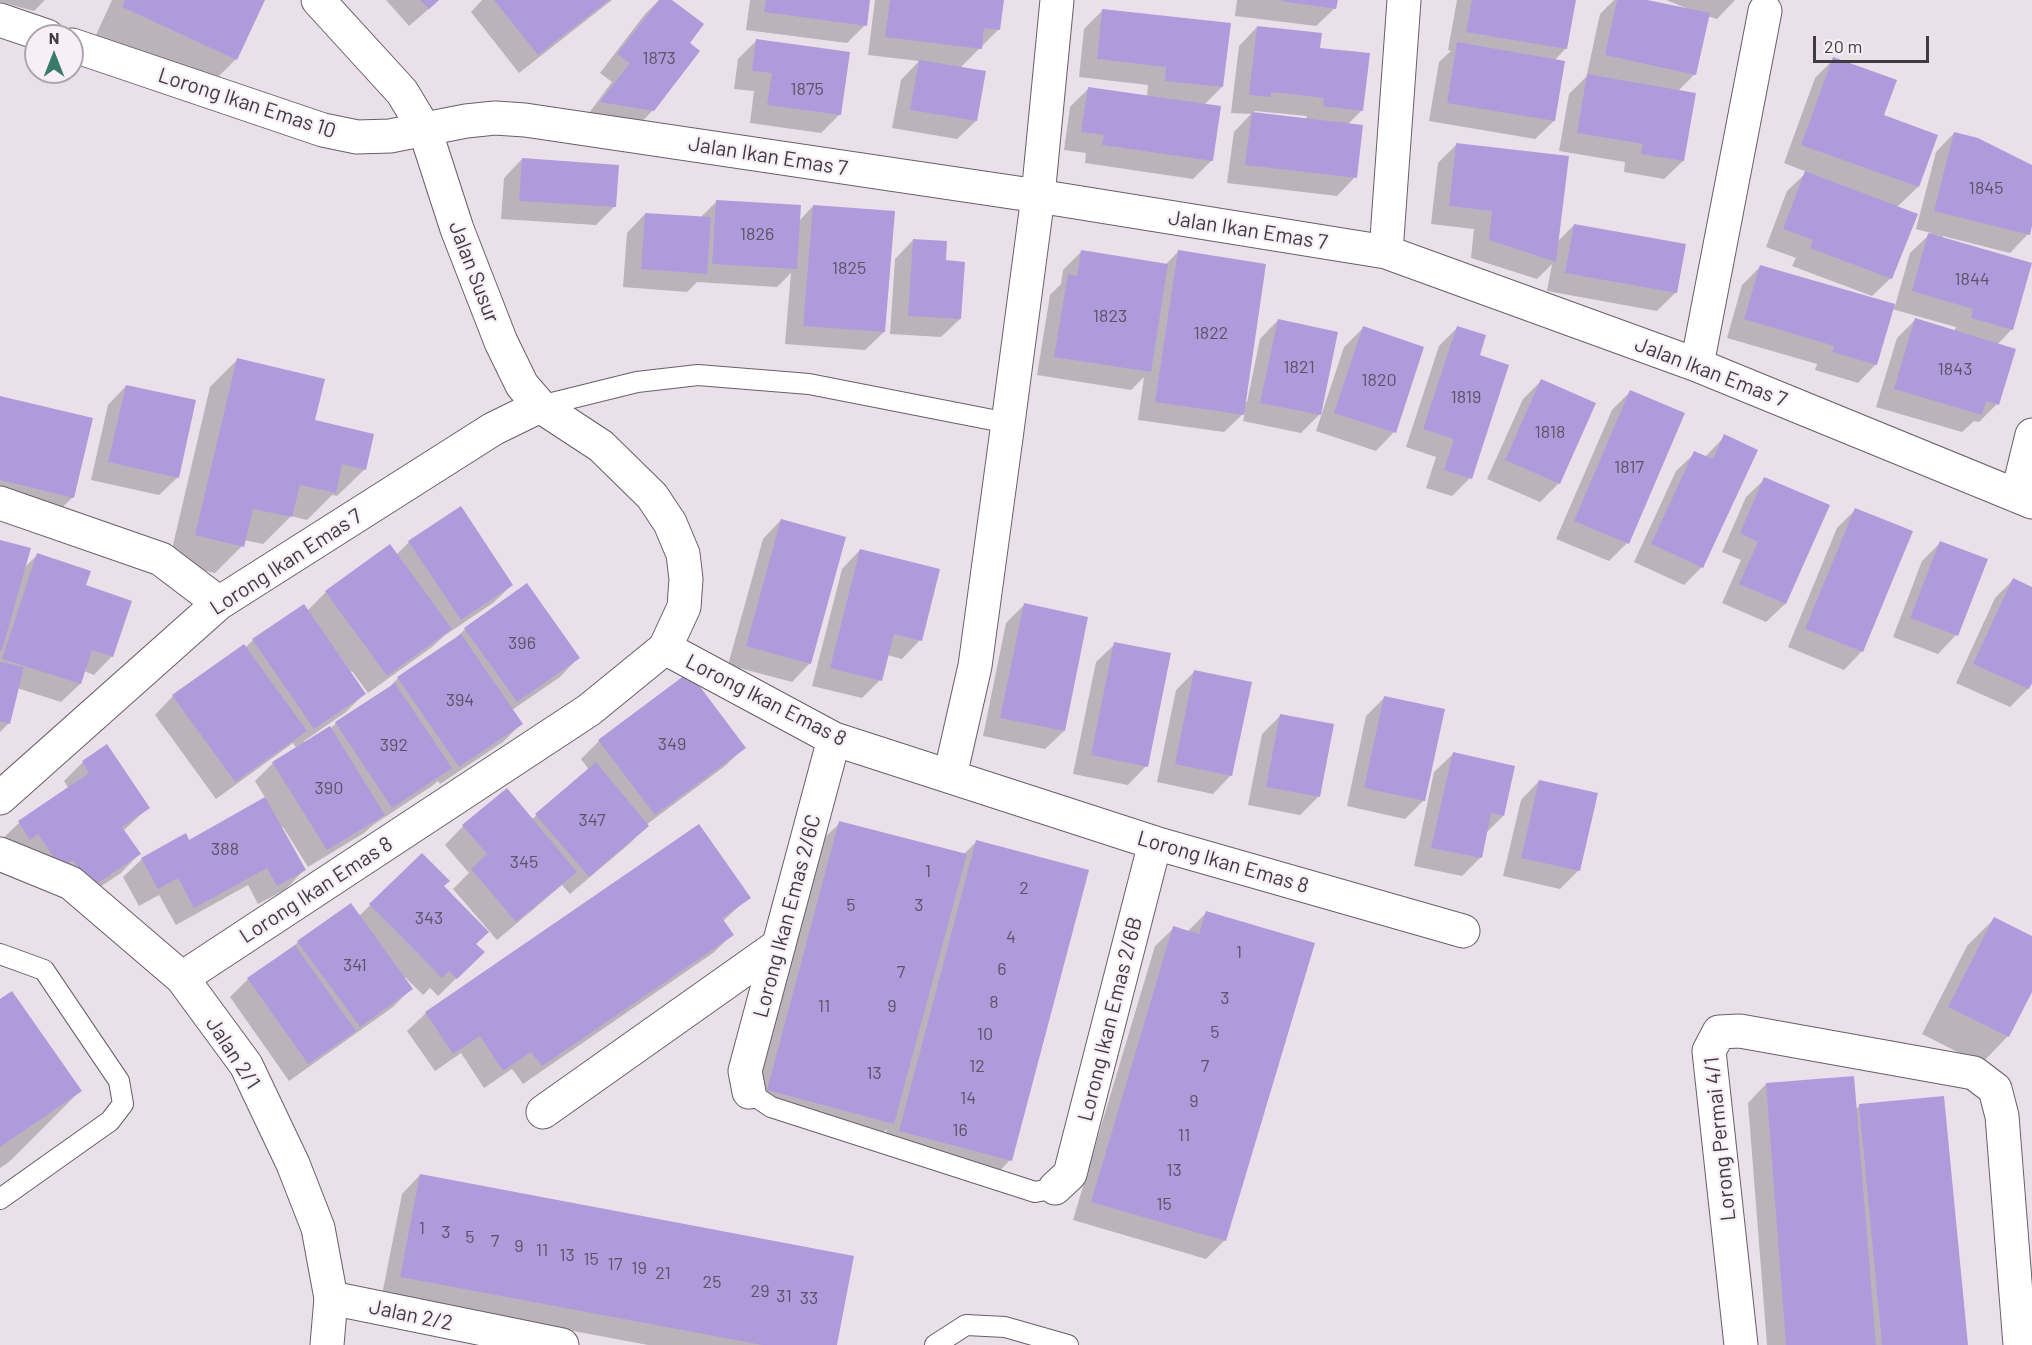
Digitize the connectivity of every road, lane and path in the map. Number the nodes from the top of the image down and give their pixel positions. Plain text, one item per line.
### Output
1 (318, 0) edge
2 (1057, 0) edge
3 (1404, 0) edge
4 (1765, 11) dead end
5 (0, 20) edge
6 (24, 28) edge
7 (84, 49) edge
8 (425, 130) junction
9 (1038, 196) junction
10 (1386, 252) junction
11 (1698, 364) junction
12 (540, 406) junction
13 (1008, 423) junction
14 (2032, 435) edge
15 (2025, 499) edge
16 (0, 503) edge
17 (219, 603) junction
18 (665, 648) junction
19 (834, 739) junction
20 (950, 776) junction
21 (0, 798) edge
22 (1155, 843) junction
23 (0, 854) edge
24 (1463, 931) dead end
25 (779, 945) junction
26 (0, 954) edge
27 (182, 978) junction
28 (749, 1092) joint
29 (543, 1112) dead end
30 (1055, 1188) joint
31 (0, 1199) edge
32 (331, 1298) junction
33 (327, 1345) edge
34 (562, 1345) edge
35 (935, 1345) edge
36 (1068, 1345) edge
37 (1741, 1345) edge
38 (2020, 1345) edge

1 - 8 street
2 - 9 street
3 - 10 street
4 - 11 street
5 - 6 street
7 - 8 street, Lorong Ikan Emas 10
8 - 9 street, Jalan Ikan Emas 7
8 - 12 street, Jalan Susur
9 - 10 street, Jalan Ikan Emas 7
9 - 13 street
10 - 11 street, Jalan Ikan Emas 7
11 - 15 street, Jalan Ikan Emas 7
12 - 13 lane
12 - 17 street, Lorong Ikan Emas 7
12 - 18 street, Jalan Susur
13 - 20 street
14 - 15 street
16 - 17 street
17 - 21 street, Lorong Ikan Emas 7
18 - 19 street, Lorong Ikan Emas 8
18 - 27 street, Lorong Ikan Emas 8
19 - 20 street, Lorong Ikan Emas 8
19 - 25 street, Lorong Ikan Emas 2/6C
20 - 22 street, Lorong Ikan Emas 8
22 - 24 street, Lorong Ikan Emas 8
22 - 30 street, Lorong Ikan Emas 2/6B
23 - 27 street, Jalan 2/1
25 - 28 street, Lorong Ikan Emas 2/6C
25 - 29 street
26 - 31 lane
27 - 32 street, Jalan 2/1
28 - 30 lane
32 - 33 street, Jalan 2/1
32 - 34 street, Jalan 2/2
35 - 36 lane
37 - 38 street, Lorong Permai 4/1

